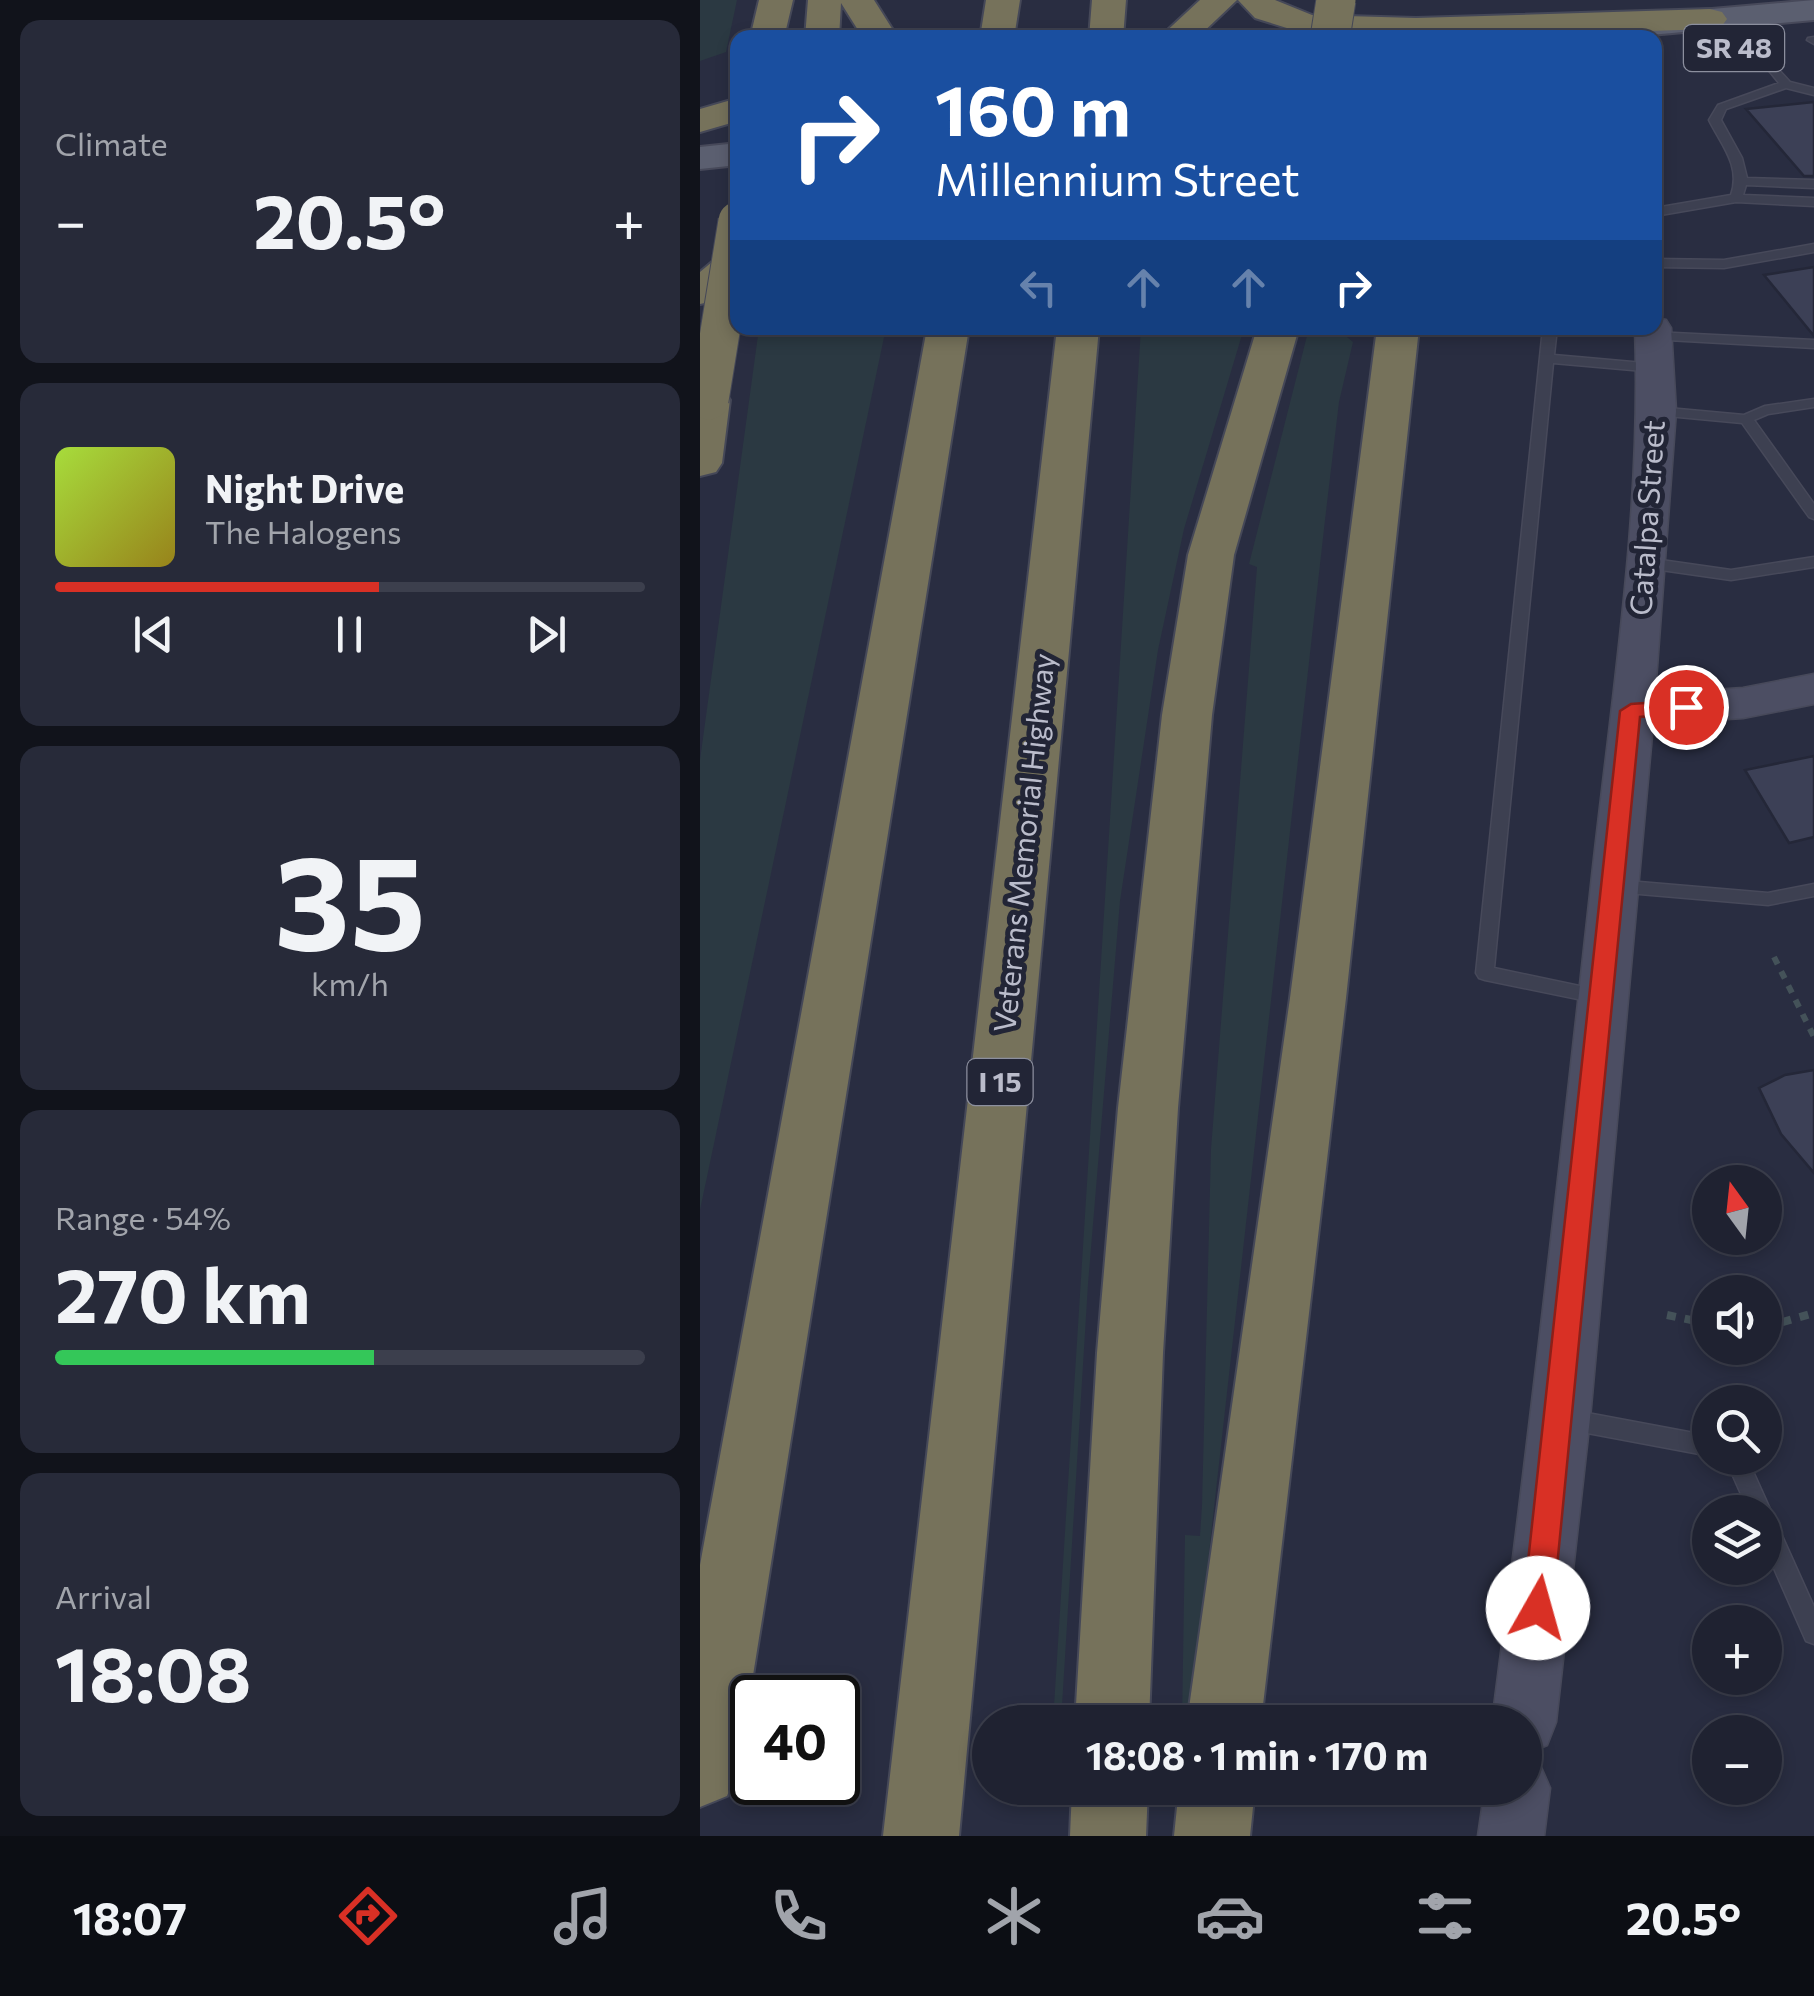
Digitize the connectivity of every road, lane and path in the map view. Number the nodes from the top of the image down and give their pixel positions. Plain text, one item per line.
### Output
1 (776, 0) edge
2 (825, 0) edge
3 (857, 0) edge
4 (1220, 0) edge
5 (1255, 0) edge
6 (1336, 0) edge
7 (1710, 19) junction
8 (769, 30) edge
9 (823, 30) edge
10 (874, 30) edge
11 (1185, 30) edge
12 (1331, 30) edge
13 (1587, 30) edge
14 (1661, 30) edge
15 (1814, 32) edge
16 (1754, 46) junction
17 (1662, 56) edge
18 (1786, 84) junction
19 (1814, 92) edge
20 (730, 112) edge
21 (730, 119) edge
22 (700, 121) edge
23 (730, 143) edge
24 (700, 146) edge
25 (730, 155) edge
26 (700, 158) edge
27 (1743, 180) junction
28 (1814, 184) edge
29 (1736, 198) junction
30 (1814, 202) edge
31 (1662, 211) edge
32 (1814, 248) edge
33 (1662, 263) edge
34 (730, 267) edge
35 (730, 271) edge
36 (700, 292) edge
37 (947, 335) edge
38 (1077, 335) edge
39 (1276, 335) edge
40 (1378, 335) edge
41 (1397, 335) edge
42 (1550, 335) edge
43 (1654, 344) edge
44 (1814, 344) edge
45 (1549, 359) junction
46 (1389, 395) junction
47 (1814, 403) edge
48 (1657, 411) junction
49 (1746, 419) junction
50 (700, 463) edge
51 (1814, 514) edge
52 (1814, 562) edge
53 (1648, 563) junction
54 (1814, 689) edge
55 (1631, 711) junction
56 (1614, 886) junction
57 (1814, 890) edge
58 (1774, 958) dead end
59 (1602, 998) junction
60 (1814, 1037) edge
61 (1814, 1314) edge
62 (1667, 1315) dead end
63 (1692, 1320) edge
64 (1782, 1322) edge
65 (1560, 1418) junction
66 (1692, 1443) edge
67 (1782, 1561) edge
68 (1814, 1632) edge
69 (1113, 1705) edge
70 (1226, 1705) edge
71 (1526, 1705) edge
72 (700, 1769) edge
73 (1109, 1805) edge
74 (1215, 1805) edge
75 (1515, 1805) edge
76 (921, 1836) edge
77 (1108, 1836) edge
78 (1212, 1836) edge
79 (1511, 1836) edge

1 - 8 highway
2 - 9 highway
3 - 10 highway
4 - 11 highway
5 - 7 highway
6 - 12 highway, bridge
7 - 13 main road, SR 48
7 - 14 highway
7 - 15 main road, SR 48
15 - 16 main road, SR 48
16 - 17 main road, SR 48
16 - 18 lane
18 - 19 lane
18 - 27 lane
20 - 22 highway
21 - 22 main road
23 - 24 highway
25 - 26 main road
27 - 28 lane
27 - 29 lane
29 - 30 lane
29 - 31 lane
32 - 33 lane
34 - 36 highway
35 - 50 highway, bridge
37 - 72 highway
38 - 76 highway, Veterans Memorial Highway / I 15
39 - 69 highway
40 - 46 highway
41 - 46 highway
42 - 45 lane
43 - 44 lane
43 - 45 lane
43 - 48 street, Catalpa Street
45 - 59 lane
46 - 70 highway
47 - 49 lane
48 - 49 lane
48 - 53 street, Catalpa Street
49 - 51 lane
52 - 53 lane
53 - 55 street, Catalpa Street
54 - 55 street
55 - 56 street, Catalpa Street
56 - 57 lane
56 - 59 street, Catalpa Street
58 - 60 path
59 - 65 street, Catalpa Street
61 - 64 path
62 - 63 path
65 - 66 lane
65 - 71 street, Catalpa Street
67 - 68 lane
73 - 77 highway
74 - 78 highway
75 - 79 street

